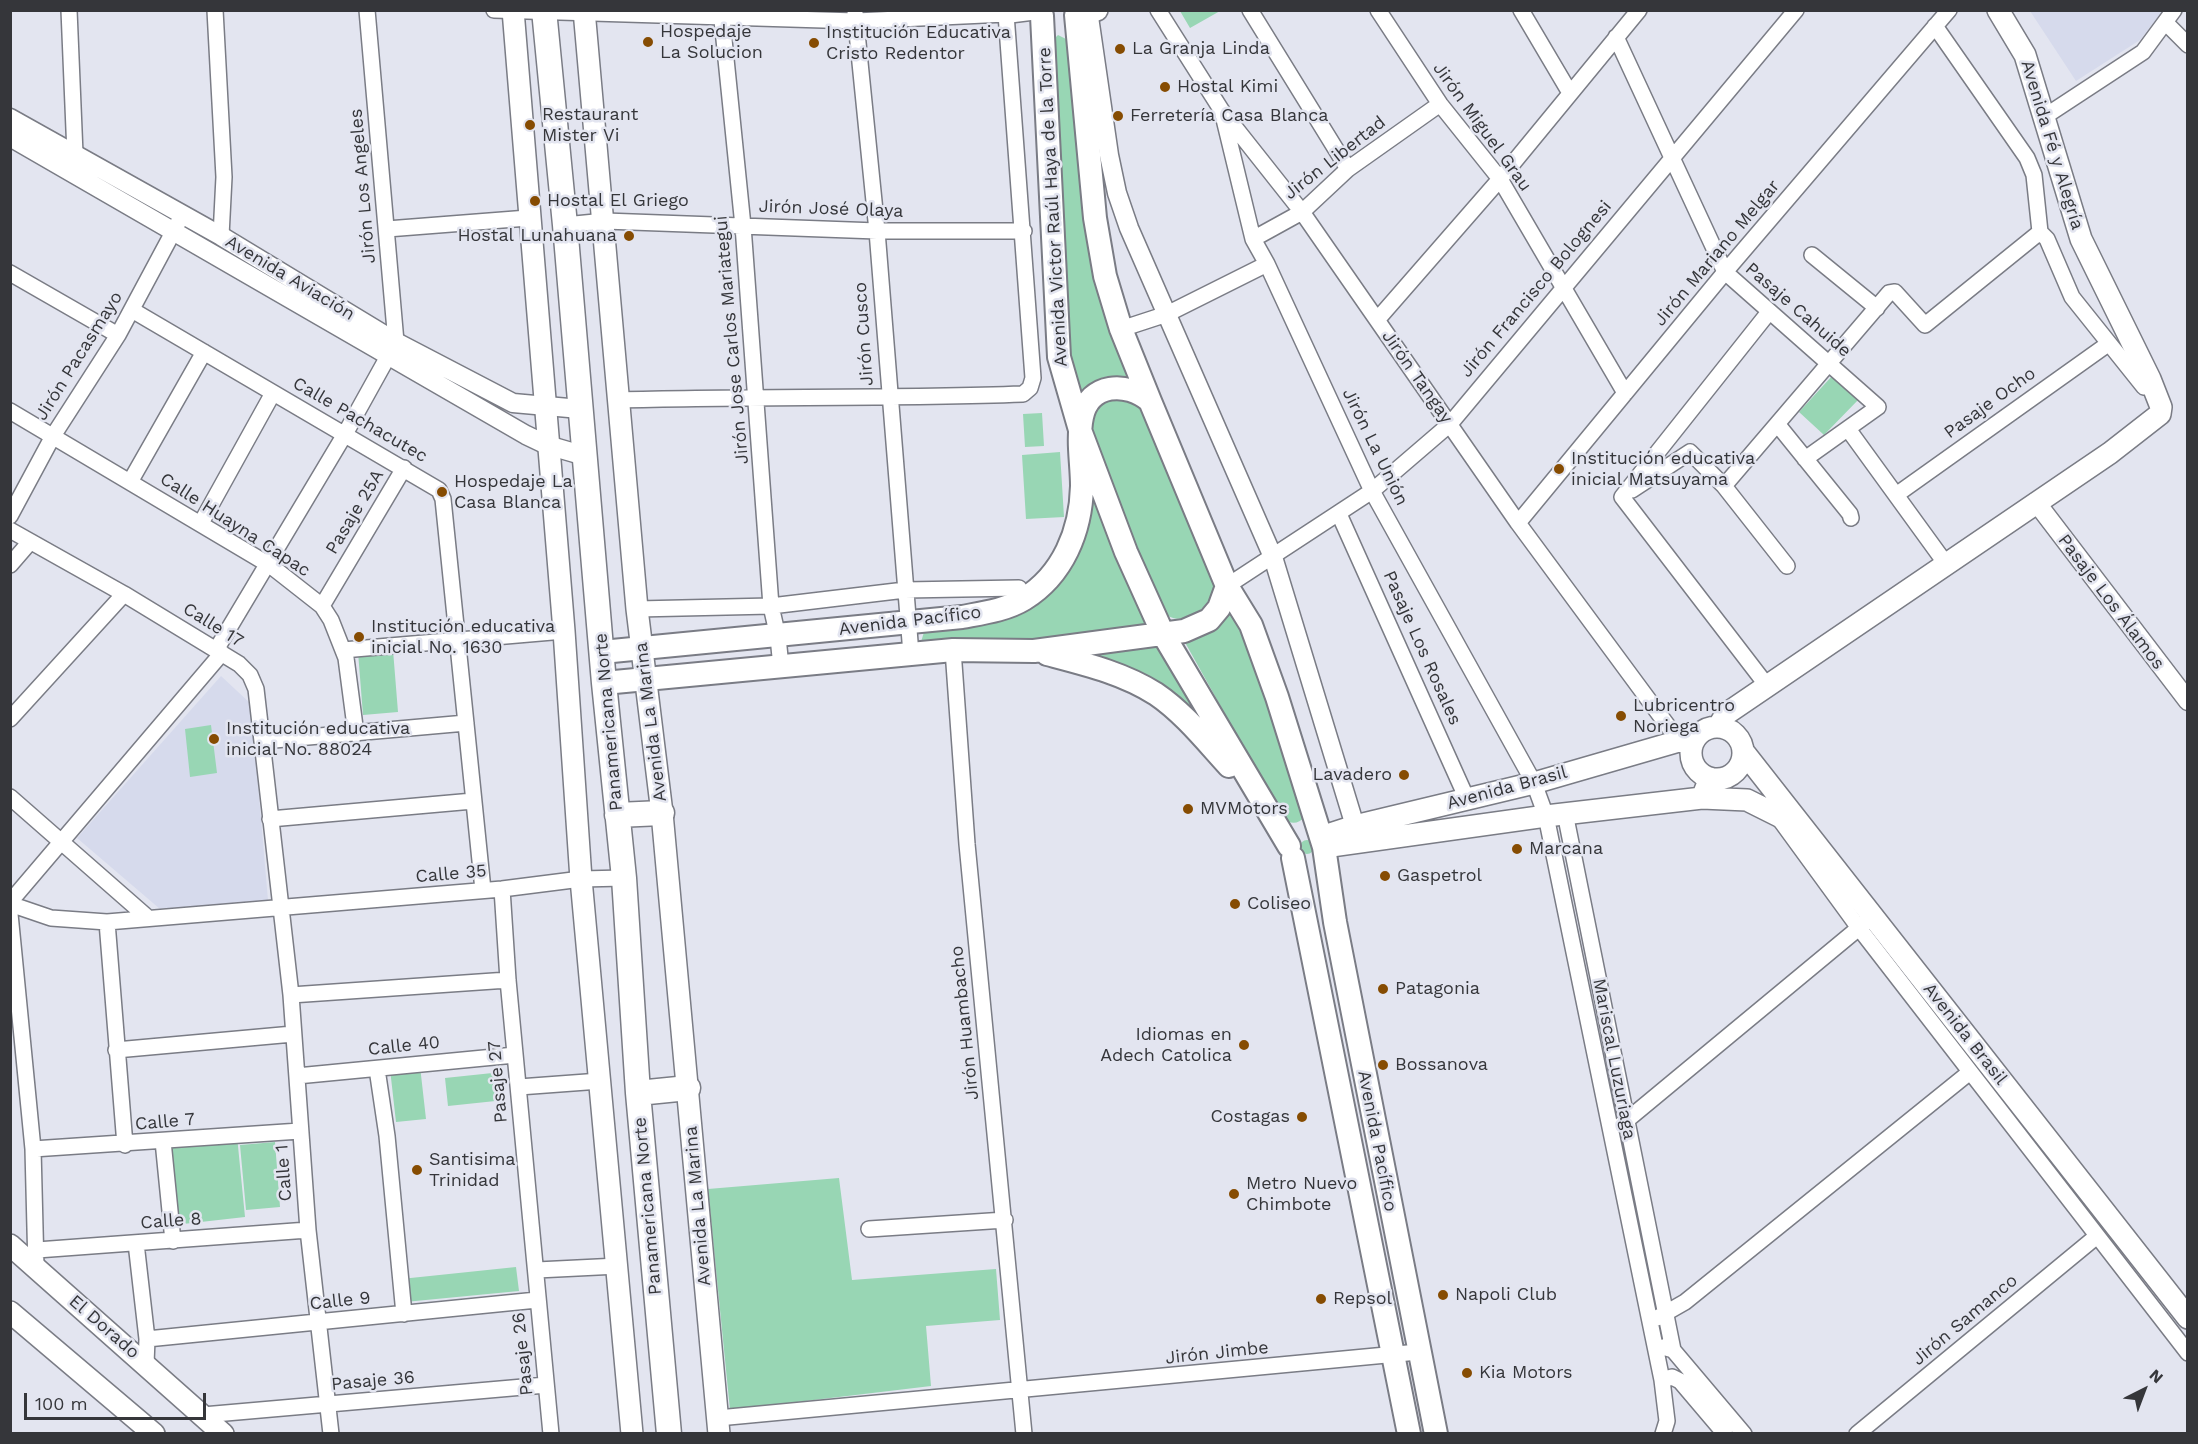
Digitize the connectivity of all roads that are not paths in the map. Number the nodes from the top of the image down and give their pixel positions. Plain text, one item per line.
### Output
1 (69, 10) edge
2 (215, 10) edge
3 (367, 10) edge
4 (494, 10) edge
5 (1158, 10) edge
6 (1250, 10) edge
7 (1378, 10) edge
8 (1521, 10) edge
9 (1796, 10) edge
10 (1949, 10) edge
11 (1998, 10) edge
12 (513, 11) edge
13 (1085, 11) edge
14 (1637, 11) edge
15 (544, 12) edge
16 (584, 12) edge
17 (1006, 12) edge
18 (1040, 12) edge
19 (721, 14) edge
20 (855, 16) edge
21 (2170, 16) edge
22 (1935, 26) junction
23 (1616, 37) junction
24 (2187, 45) edge
25 (1570, 93) junction
26 (1440, 104) junction
27 (1222, 111) junction
28 (2044, 117) junction
29 (10, 118) edge
30 (10, 137) edge
31 (75, 154) junction
32 (1670, 160) junction
33 (1348, 169) junction
34 (1500, 179) junction
35 (1302, 212) junction
36 (182, 216) junction
37 (528, 218) junction
38 (605, 221) junction
39 (565, 225) junction
40 (742, 226) junction
41 (387, 229) junction
42 (877, 231) junction
43 (1024, 231) junction
44 (2040, 232) junction
45 (174, 233) junction
46 (221, 236) junction
47 (1253, 239) junction
48 (1812, 255) dead end
49 (1267, 264) junction
50 (1725, 272) junction
51 (10, 273) edge
52 (1564, 286) junction
53 (1876, 308) junction
54 (132, 310) junction
55 (1769, 312) junction
56 (1167, 314) junction
57 (1377, 320) junction
58 (1121, 329) junction
59 (118, 335) junction
60 (2108, 344) junction
61 (393, 349) junction
62 (204, 352) junction
63 (1831, 364) junction
64 (2150, 379) junction
65 (273, 393) junction
66 (1625, 393) junction
67 (756, 396) junction
68 (889, 399) junction
69 (617, 400) junction
70 (1150, 401) junction
71 (545, 406) junction
72 (580, 410) junction
73 (10, 411) edge
74 (1450, 424) junction
75 (1778, 425) junction
76 (1848, 429) junction
77 (1080, 430) junction
78 (345, 434) junction
79 (53, 436) junction
80 (547, 445) junction
81 (585, 456) junction
82 (1805, 459) junction
83 (404, 468) junction
84 (130, 482) junction
85 (1724, 486) junction
86 (1372, 491) junction
87 (1896, 495) junction
88 (1622, 497) junction
89 (2036, 502) junction
90 (1339, 514) junction
91 (10, 516) edge
92 (1851, 518) dead end
93 (201, 523) junction
94 (1518, 523) junction
95 (10, 530) edge
96 (30, 543) junction
97 (1273, 557) junction
98 (267, 564) junction
99 (1946, 564) junction
100 (10, 565) edge
101 (1787, 566) dead end
102 (1227, 586) junction
103 (1019, 588) dead end
104 (904, 590) junction
105 (124, 594) junction
106 (322, 606) junction
107 (771, 606) junction
108 (637, 609) junction
109 (908, 623) junction
110 (564, 631) junction
111 (1164, 634) junction
112 (778, 636) junction
113 (458, 639) junction
114 (642, 648) junction
115 (343, 650) junction
116 (953, 650) junction
117 (1034, 651) junction
118 (219, 652) junction
119 (602, 652) junction
120 (912, 654) junction
121 (781, 667) junction
122 (647, 679) junction
123 (2180, 680) edge
124 (604, 683) junction
125 (1768, 687) junction
126 (2187, 701) edge
127 (10, 719) edge
128 (466, 723) junction
129 (1718, 727) junction
130 (356, 734) junction
131 (263, 741) junction
132 (1686, 742) junction
133 (1743, 751) junction
134 (1713, 779) junction
135 (1534, 783) junction
136 (1256, 794) junction
137 (10, 797) edge
138 (1702, 798) junction
139 (1467, 799) junction
140 (1747, 800) junction
141 (473, 801) junction
142 (662, 813) junction
143 (617, 815) junction
144 (1555, 815) junction
145 (1776, 815) junction
146 (270, 819) junction
147 (1355, 826) junction
148 (1806, 830) junction
149 (62, 842) junction
150 (1322, 842) junction
151 (1291, 852) junction
152 (624, 878) junction
153 (581, 879) junction
154 (502, 889) junction
155 (483, 890) junction
156 (10, 903) edge
157 (281, 909) junction
158 (10, 914) edge
159 (147, 917) junction
160 (107, 922) junction
161 (1866, 922) junction
162 (12, 934) edge
163 (508, 980) junction
164 (291, 995) junction
165 (293, 1034) junction
166 (116, 1050) junction
167 (515, 1055) junction
168 (377, 1069) junction
169 (1970, 1072) junction
170 (297, 1076) junction
171 (600, 1081) junction
172 (519, 1087) junction
173 (688, 1088) junction
174 (638, 1093) junction
175 (1627, 1121) junction
176 (300, 1131) junction
177 (1610, 1135) junction
178 (163, 1141) junction
179 (125, 1144) junction
180 (33, 1149) junction
181 (1005, 1220) junction
182 (869, 1229) dead end
183 (308, 1230) junction
184 (2097, 1236) junction
185 (172, 1241) junction
186 (136, 1243) junction
187 (10, 1245) edge
188 (37, 1259) junction
189 (618, 1266) junction
190 (537, 1270) junction
191 (537, 1300) junction
192 (10, 1312) edge
193 (404, 1314) junction
194 (1665, 1314) junction
195 (2187, 1318) edge
196 (1648, 1322) junction
197 (320, 1323) junction
198 (147, 1339) junction
199 (1653, 1344) junction
200 (1673, 1350) junction
201 (1418, 1352) junction
202 (2187, 1353) edge
203 (1393, 1355) junction
204 (146, 1364) junction
205 (1662, 1380) junction
206 (546, 1385) junction
207 (1020, 1391) junction
208 (328, 1405) junction
209 (203, 1415) junction
210 (719, 1426) edge
211 (154, 1434) edge
212 (223, 1434) edge
213 (331, 1434) edge
214 (551, 1434) edge
215 (632, 1434) edge
216 (669, 1434) edge
217 (1024, 1434) edge
218 (1409, 1434) edge
219 (1436, 1434) edge
220 (1663, 1434) edge
221 (1725, 1434) edge
222 (1744, 1434) edge
223 (1857, 1434) edge

1 - 31 street
2 - 46 street
3 - 41 street, Jirón Los Angeles
4 - 12 street
5 - 27 street, Jirón Tangay
6 - 33 street
7 - 26 street, Jirón Miguel Grau
8 - 25 street
9 - 32 street, Jirón Francisco Bolognesi
10 - 22 street, Jirón Mariano Melgar
11 - 28 main road, Avenida Fé y Alegría
12 - 15 street
12 - 37 main road
13 - 18 main road
13 - 56 street
13 - 58 main road, Avenida Victor Raúl Haya de la Torre
14 - 23 street
15 - 16 street
15 - 39 highway, Panamericana Norte
16 - 19 street
16 - 38 main road, Avenida La Marina
17 - 18 street
17 - 20 street
17 - 43 street
18 - 77 main road, Avenida Victor Raúl Haya de la Torre
19 - 20 street
19 - 40 street, Jirón Jose Carlos Mariategui
20 - 42 street, Jirón Cusco
21 - 24 street
21 - 28 street
22 - 44 street
22 - 50 street, Jirón Mariano Melgar
23 - 25 street
23 - 32 street, Pasaje Cahuide
25 - 34 street
26 - 33 street, Jirón Libertad
26 - 34 street, Jirón Miguel Grau
27 - 35 street, Jirón Tangay
27 - 47 street, Jirón La Unión
28 - 64 main road, Avenida Fé y Alegría
29 - 31 street, Avenida Aviación
30 - 45 street, Avenida Aviación
31 - 36 street, Avenida Aviación
32 - 50 street, Pasaje Cahuide
32 - 52 street, Jirón Francisco Bolognesi
33 - 35 street, Jirón Libertad
34 - 52 street, Jirón Miguel Grau
34 - 57 street
35 - 47 street, Jirón Libertad
35 - 57 street, Jirón Tangay
36 - 45 street, Jirón Pacasmayo
36 - 46 street, Avenida Aviación
37 - 41 street
37 - 71 main road
38 - 39 street, Jirón José Olaya
38 - 40 street, Jirón José Olaya
38 - 69 main road, Avenida La Marina
39 - 72 highway, Panamericana Norte
40 - 42 street, Jirón José Olaya
40 - 67 street, Jirón Jose Carlos Mariategui
41 - 61 street, Jirón Los Angeles
42 - 43 street, Jirón José Olaya
42 - 68 street, Jirón Cusco
43 - 68 street
44 - 53 street
44 - 60 street
45 - 54 street, Jirón Pacasmayo
45 - 61 street, Avenida Aviación
46 - 61 street, Avenida Aviación
47 - 49 street, Jirón La Unión
48 - 53 street
49 - 56 street
49 - 86 street, Jirón La Unión
50 - 55 street, Pasaje Cahuide
50 - 66 street, Jirón Mariano Melgar
51 - 59 street
52 - 66 street, Jirón Miguel Grau
52 - 74 street, Jirón Francisco Bolognesi
53 - 63 street
54 - 59 street, Jirón Pacasmayo
54 - 62 street, Calle Pachacutec
55 - 63 street, Pasaje Cahuide
55 - 88 street
56 - 58 street
56 - 97 street
57 - 74 street, Jirón Tangay
58 - 70 main road, Avenida Victor Raúl Haya de la Torre
59 - 79 street, Jirón Pacasmayo
60 - 64 street
60 - 87 street, Pasaje Ocho
61 - 71 street, Avenida Aviación
61 - 78 street
61 - 80 street, Avenida Aviación
62 - 65 street, Calle Pachacutec
62 - 84 street
63 - 75 street
63 - 76 street, Pasaje Cahuide
64 - 89 main road, Avenida Fé y Alegría
65 - 78 street, Calle Pachacutec
65 - 93 street
66 - 94 street, Jirón Mariano Melgar
67 - 68 street
67 - 69 street
67 - 107 street, Jirón Jose Carlos Mariategui
68 - 104 street, Jirón Cusco
69 - 108 main road, Avenida La Marina
70 - 77 main road
70 - 102 main road, Avenida Pacífico
71 - 72 street, Avenida Aviación
71 - 80 main road
72 - 81 highway, Panamericana Norte
73 - 79 street, Calle Huayna Capac
74 - 86 street, Jirón Francisco Bolognesi
74 - 94 street, Jirón Tangay
75 - 82 street
75 - 85 street
76 - 82 street
76 - 87 street
77 - 109 main road, Avenida Pacífico
77 - 111 main road, Avenida Pacífico
78 - 83 street, Calle Pachacutec
78 - 98 street
79 - 84 street, Calle Huayna Capac
79 - 91 street, Jirón Pacasmayo
80 - 81 street, Avenida Aviación
80 - 110 main road
81 - 119 highway, Panamericana Norte
82 - 92 street
83 - 106 street, Pasaje 25A
83 - 113 street, Calle Pachacutec
84 - 93 street, Calle Huayna Capac
85 - 88 street
85 - 101 street
86 - 90 street, Jirón Francisco Bolognesi
86 - 135 street, Jirón La Unión
87 - 99 street
88 - 125 street
89 - 99 main road
89 - 123 street, Pasaje Los Álamos
90 - 97 street, Jirón Francisco Bolognesi
90 - 139 street, Pasaje Los Rosales
93 - 98 street, Calle Huayna Capac
94 - 132 street, Jirón Tangay
95 - 96 street, Calle 17
96 - 100 street
96 - 105 street, Calle 17
97 - 102 street, Jirón Francisco Bolognesi
97 - 147 street
98 - 106 street, Calle Huayna Capac
98 - 118 street
99 - 125 main road
102 - 111 main road
102 - 150 main road, Avenida Pacífico
103 - 104 street
104 - 107 street
104 - 109 street, Jirón Cusco
105 - 118 street, Calle 17
105 - 127 street
106 - 115 street, Calle Huayna Capac
107 - 108 street
107 - 112 street, Jirón Jose Carlos Mariategui
108 - 114 main road, Avenida La Marina
109 - 112 main road, Avenida Pacífico
109 - 120 street, Jirón Cusco
110 - 113 street
110 - 153 main road
111 - 117 main road, Avenida Pacífico
111 - 136 main road, Avenida Pacífico
112 - 114 main road, Avenida Pacífico
112 - 121 street, Jirón Jose Carlos Mariategui
113 - 115 street
113 - 128 street, Calle Pachacutec
114 - 119 main road, Avenida Pacífico
114 - 122 main road, Avenida La Marina
115 - 130 street, Calle Huayna Capac
116 - 117 main road, Avenida Pacífico
116 - 120 main road, Avenida Pacífico
116 - 181 street, Jirón Huambacho
117 - 136 main road
118 - 131 street, Calle 17
118 - 149 street
119 - 124 highway, Panamericana Norte
120 - 121 main road, Avenida Pacífico
121 - 122 main road, Avenida Pacífico
122 - 124 main road, Avenida Pacífico
122 - 142 main road, Avenida La Marina
123 - 126 street, Pasaje Los Álamos
124 - 143 highway, Panamericana Norte
125 - 129 main road
128 - 130 street
128 - 141 street, Calle Pachacutec
129 - 132 main road
129 - 133 main road
130 - 131 street
131 - 146 street, Calle 17
132 - 134 main road
132 - 135 main road, Avenida Brasil
133 - 134 main road
133 - 148 main road, Avenida Brasil
134 - 138 main road
134 - 140 main road
135 - 139 main road, Avenida Brasil
135 - 144 street, Mariscal Luzuriaga
136 - 151 main road, Avenida Pacífico
137 - 149 street
138 - 140 main road
138 - 144 main road
139 - 147 main road, Avenida Brasil
140 - 145 main road
141 - 146 street
141 - 155 street, Calle Pachacutec
142 - 143 highway
142 - 173 main road, Avenida La Marina
143 - 152 highway, Panamericana Norte
144 - 150 main road
144 - 175 street, Mariscal Luzuriaga
144 - 177 street, Mariscal Luzuriaga
145 - 148 main road
145 - 161 street
146 - 157 street, Calle 17
147 - 150 main road, Avenida Brasil
148 - 161 main road, Avenida Brasil
149 - 156 street
149 - 159 street
150 - 151 main road
150 - 201 main road, Avenida Pacífico
151 - 203 main road, Avenida Pacífico
152 - 153 street, Calle 35
152 - 174 highway, Panamericana Norte
153 - 154 street, Calle 35
153 - 171 main road
154 - 155 street, Calle 35
154 - 163 street, Pasaje 27
155 - 157 street, Calle 35
156 - 160 street, Calle 35
157 - 159 street, Calle 35
157 - 164 street, Calle 1
158 - 162 street
159 - 160 street, Calle 35
160 - 166 street
161 - 169 street
161 - 175 street
161 - 195 main road, Avenida Brasil
162 - 180 street
163 - 164 street
163 - 167 street, Pasaje 27
164 - 165 street, Calle 1
165 - 166 street
165 - 170 street, Calle 1
166 - 179 street
167 - 168 street, Calle 40
167 - 172 street, Pasaje 27
168 - 170 street, Calle 40
168 - 193 street
169 - 184 street
169 - 194 street
170 - 176 street, Calle 1
171 - 172 street
171 - 189 main road
172 - 190 street, Pasaje 27
173 - 174 highway
173 - 210 main road, Avenida La Marina
174 - 216 highway, Panamericana Norte
175 - 177 street
175 - 194 street, Mariscal Luzuriaga
176 - 178 street, Calle 7
176 - 183 street, Calle 1
177 - 196 street, Mariscal Luzuriaga
178 - 179 street, Calle 7
178 - 185 street
179 - 180 street, Calle 7
180 - 188 street
181 - 182 street
181 - 207 street, Jirón Huambacho
183 - 185 street, Calle 8
183 - 197 street, Calle 1
184 - 202 street
184 - 223 street, Jirón Samanco
185 - 186 street, Calle 8
186 - 188 street, Calle 8
186 - 198 street
187 - 188 main road, El Dorado
188 - 204 main road, El Dorado
189 - 190 street
189 - 215 main road
190 - 191 street, Pasaje 26
191 - 193 street, Calle 9
191 - 206 street, Pasaje 26
192 - 211 main road
193 - 197 street, Calle 9
194 - 196 street
194 - 200 street, Mariscal Luzuriaga
196 - 199 street, Mariscal Luzuriaga
197 - 198 street, Calle 9
197 - 208 street, Calle 1
198 - 204 street
199 - 200 street
199 - 205 street, Mariscal Luzuriaga
200 - 222 street, Mariscal Luzuriaga
201 - 203 street, Jirón Jimbe
201 - 219 main road, Avenida Pacífico
203 - 207 street, Jirón Jimbe
203 - 218 main road, Avenida Pacífico
204 - 209 main road, El Dorado
205 - 220 street, Mariscal Luzuriaga
205 - 221 street
206 - 208 street, Pasaje 36
206 - 214 street, Pasaje 26
207 - 210 street, Jirón Jimbe
207 - 217 street, Jirón Huambacho
208 - 209 street, Pasaje 36
208 - 213 street, Calle 1
209 - 212 main road, El Dorado

